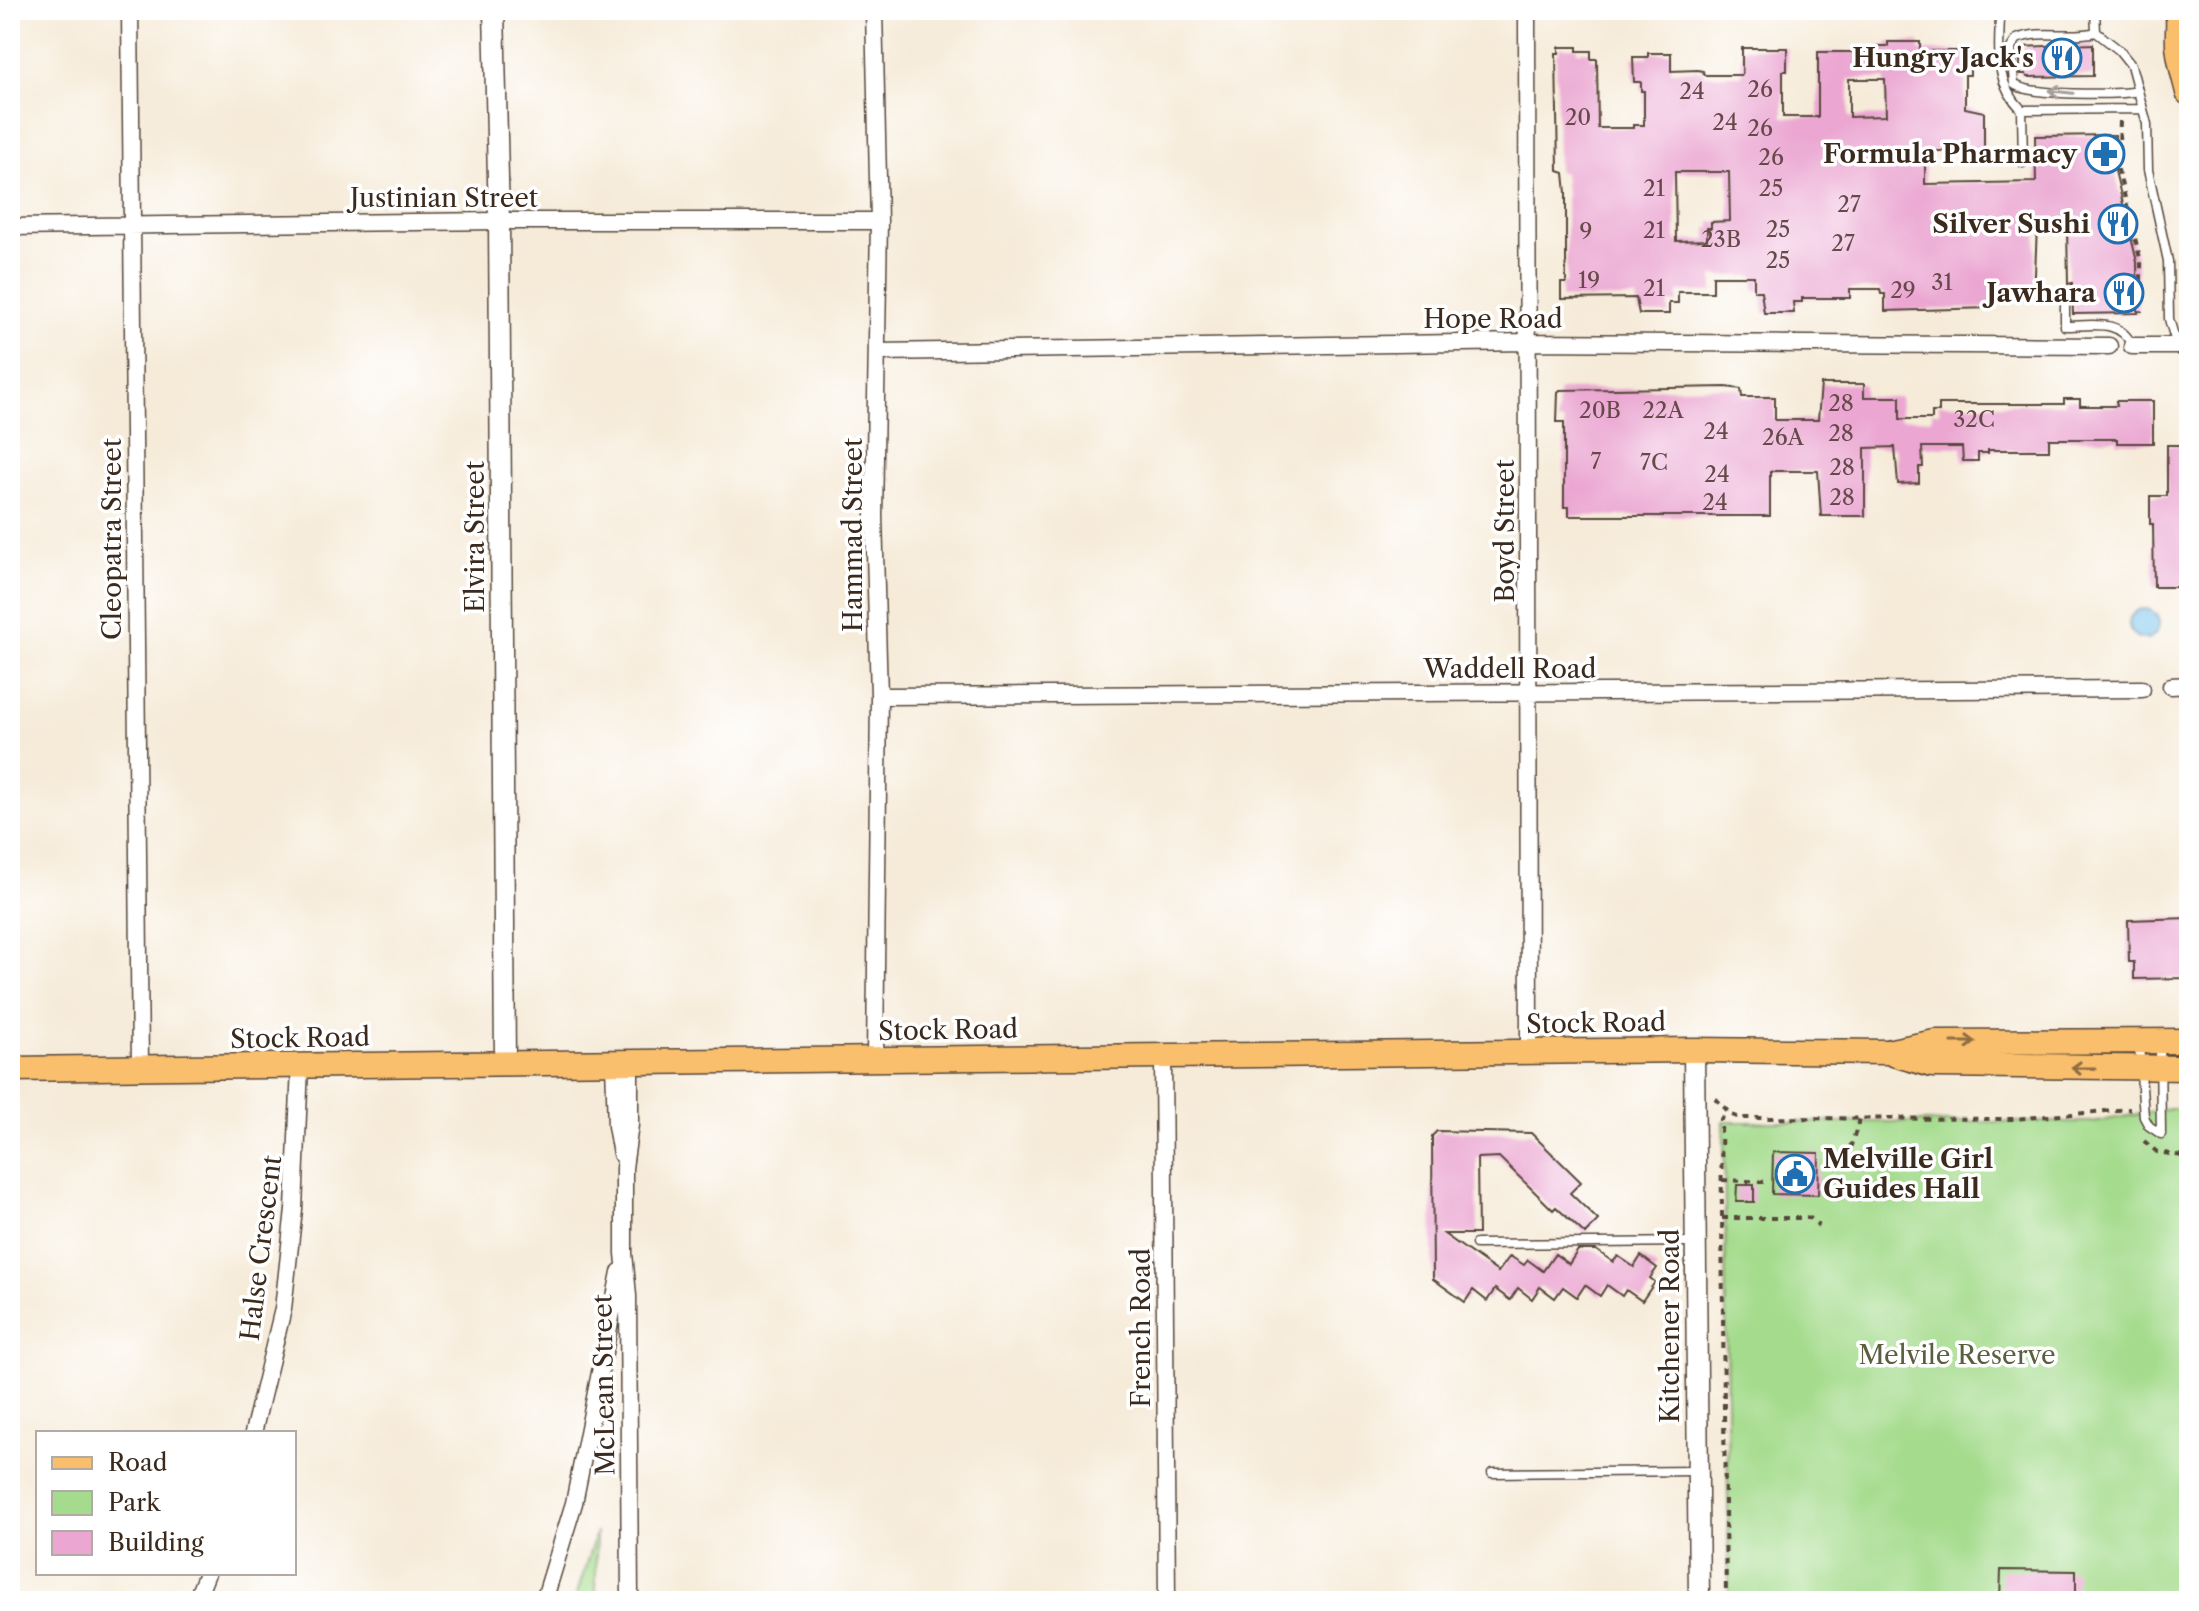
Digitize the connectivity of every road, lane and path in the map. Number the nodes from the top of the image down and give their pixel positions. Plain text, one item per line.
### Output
1 (130, 10) edge
2 (494, 10) edge
3 (874, 10) edge
4 (1527, 10) edge
5 (2000, 10) edge
6 (2095, 10) edge
7 (2183, 19) edge
8 (2096, 32) junction
9 (2138, 91) junction
10 (2189, 92) edge
11 (2143, 109) junction
12 (2022, 110) junction
13 (2121, 119) dead end
14 (2023, 163) dead end
15 (499, 221) junction
16 (879, 221) junction
17 (133, 224) junction
18 (10, 227) edge
19 (2065, 298) dead end
20 (2141, 312) dead end
21 (1528, 342) junction
22 (2109, 346) dead end
23 (2132, 346) joint
24 (2186, 346) edge
25 (878, 352) junction
26 (2189, 685) edge
27 (2171, 686) dead end
28 (2142, 689) dead end
29 (1530, 693) junction
30 (879, 696) junction
31 (2149, 1041) junction
32 (2189, 1041) edge
33 (1694, 1050) junction
34 (1529, 1052) junction
35 (1887, 1052) junction
36 (1163, 1055) junction
37 (875, 1059) junction
38 (622, 1063) junction
39 (505, 1064) junction
40 (300, 1066) junction
41 (140, 1067) junction
42 (2150, 1068) junction
43 (2189, 1068) edge
44 (10, 1069) edge
45 (1709, 1097) dead end
46 (2132, 1109) dead end
47 (1727, 1110) junction
48 (1860, 1119) junction
49 (1850, 1148) dead end
50 (1722, 1180) junction
51 (1769, 1182) dead end
52 (1722, 1218) junction
53 (1819, 1226) dead end
54 (1696, 1242) junction
55 (1476, 1244) dead end
56 (624, 1253) junction
57 (253, 1431) edge
58 (1698, 1471) junction
59 (1492, 1473) dead end
60 (206, 1575) edge
61 (196, 1601) edge
62 (544, 1601) edge
63 (630, 1601) edge
64 (1167, 1601) edge
65 (1699, 1601) edge
66 (1726, 1601) edge

1 - 17 street, Cleopatra Street
2 - 15 street, Elvira Street
3 - 16 street, Hammad Street
4 - 21 street, Boyd Street
5 - 12 lane
6 - 8 lane
7 - 10 highway
8 - 9 lane
9 -> 8 lane
9 - 11 lane
11 - 12 lane
11 - 24 lane
12 - 14 lane
13 - 20 path
15 - 16 street, Justinian Street
15 - 17 street, Justinian Street
15 - 39 street, Elvira Street
16 - 25 street, Hammad Street
17 - 18 street, Justinian Street
17 - 41 street, Cleopatra Street
19 - 23 lane
21 - 22 street, Hope Road
21 - 25 street, Hope Road
21 - 29 street, Boyd Street
23 - 24 street
25 - 30 street, Hammad Street
26 - 27 street
28 - 29 street, Waddell Road
29 - 30 street, Waddell Road
29 - 34 street, Boyd Street
30 - 37 street, Hammad Street
31 - 32 main road, Stock Road
35 -> 31 main road, Stock Road
31 - 42 lane
31 - 42 lane
33 - 34 main road, Stock Road
33 - 35 main road, Stock Road
33 - 54 street, Kitchener Road
34 - 36 main road, Stock Road
42 -> 35 main road, Stock Road
36 - 37 main road, Stock Road
36 - 64 street, French Road
37 - 38 main road, Stock Road
38 - 39 main road, Stock Road
38 - 56 street, McLean Street
39 - 40 main road, Stock Road
40 - 41 main road, Stock Road
40 - 57 street, Halse Crescent
41 - 44 main road, Stock Road
42 - 42 lane
42 - 43 main road, Stock Road
45 - 47 path
46 - 48 path
47 - 48 path
47 - 50 path
48 - 49 path
50 - 51 path
50 - 52 path
52 - 53 path
52 - 66 path
54 - 55 lane
54 - 58 street, Kitchener Road
56 - 62 street
56 - 63 street, McLean Street
58 - 59 lane
58 - 65 street, Kitchener Road
60 - 61 street

